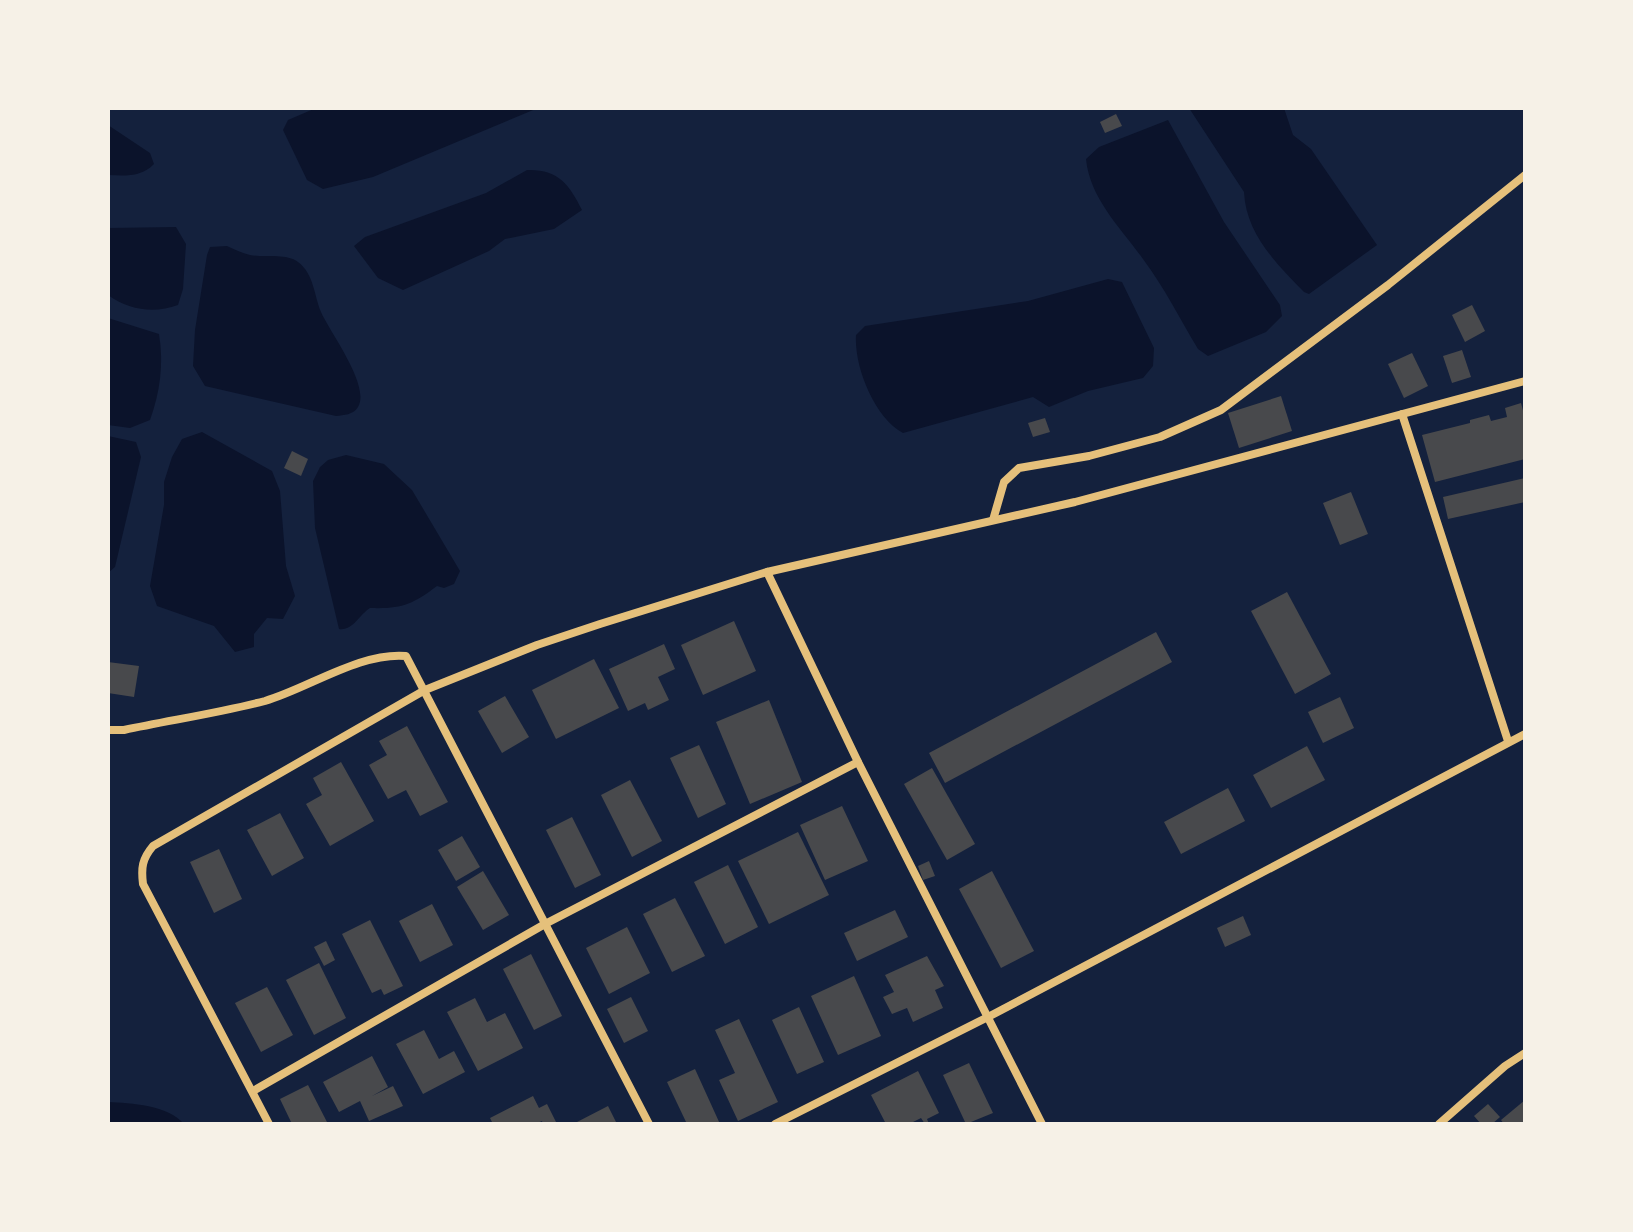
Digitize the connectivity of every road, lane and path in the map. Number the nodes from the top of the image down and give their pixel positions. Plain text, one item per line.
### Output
1 (1525, 175) edge
2 (1525, 381) edge
3 (1402, 414) junction
4 (993, 520) junction
5 (767, 572) junction
6 (425, 690) junction
7 (108, 730) edge
8 (1525, 734) edge
9 (1508, 741) junction
10 (858, 762) junction
11 (545, 924) junction
12 (988, 1017) junction
13 (1525, 1053) edge
14 (253, 1091) junction
15 (269, 1124) edge
16 (649, 1124) edge
17 (775, 1124) edge
18 (1042, 1124) edge
19 (1439, 1124) edge

1 - 4 street
2 - 3 street
3 - 4 street
3 - 9 street
4 - 5 street
5 - 6 street
5 - 10 street
6 - 7 street
6 - 11 street
6 - 14 street
8 - 9 street
9 - 12 street
10 - 11 street
10 - 12 street
11 - 14 street
11 - 16 street
12 - 17 street
12 - 18 street
13 - 19 street
14 - 15 street

